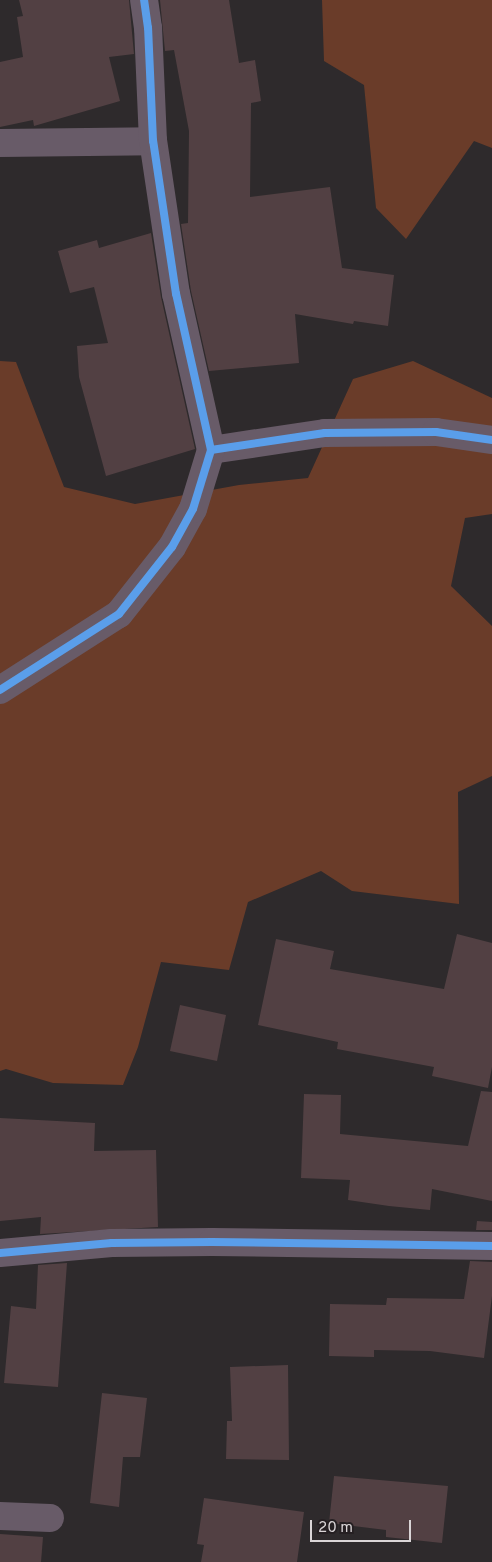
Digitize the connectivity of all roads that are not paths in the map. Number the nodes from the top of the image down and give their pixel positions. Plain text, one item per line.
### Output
1 (144, 0) edge
2 (153, 141) junction
3 (0, 143) edge
4 (492, 440) edge
5 (211, 450) junction
6 (0, 690) edge
7 (492, 1246) edge
8 (0, 1253) edge
9 (0, 1516) edge
10 (50, 1518) dead end

1 - 2 street
2 - 3 street
2 - 5 street
4 - 5 street
5 - 6 street
7 - 8 street
9 - 10 street

